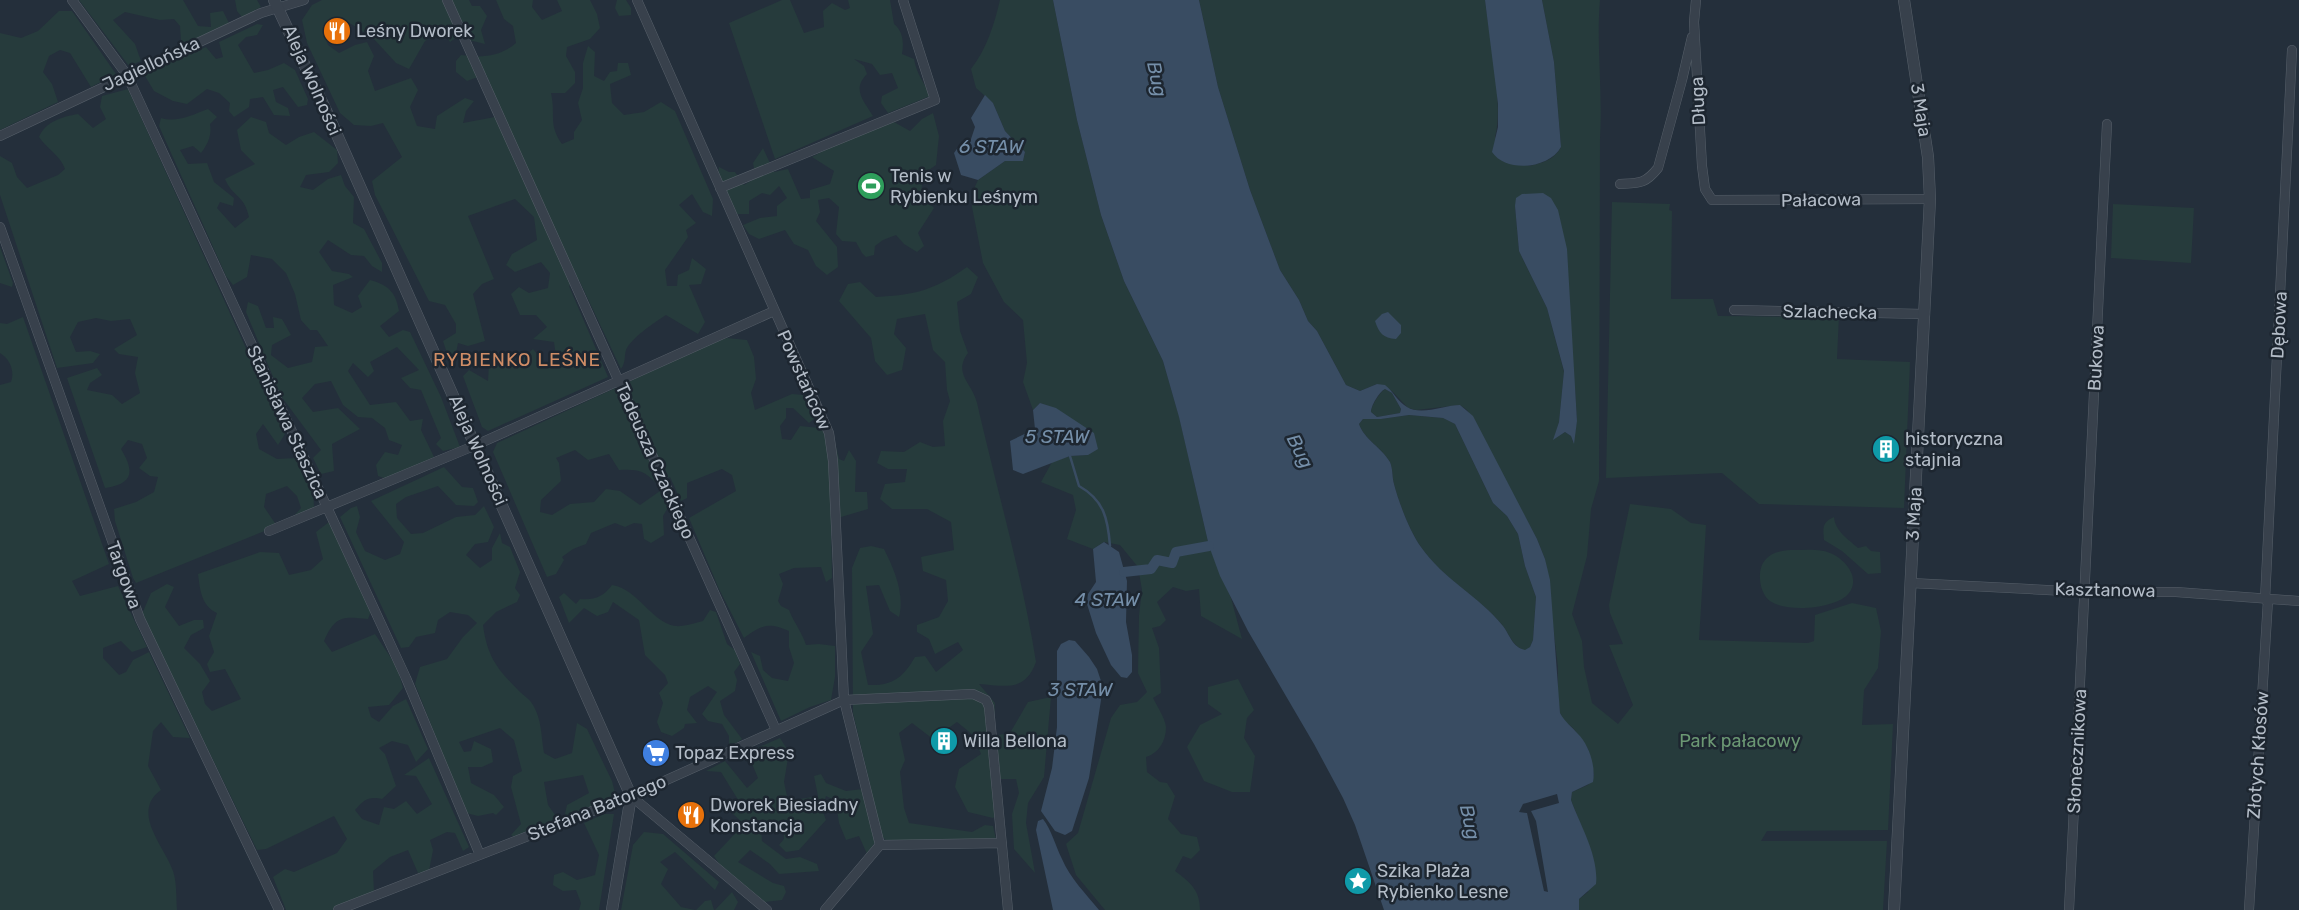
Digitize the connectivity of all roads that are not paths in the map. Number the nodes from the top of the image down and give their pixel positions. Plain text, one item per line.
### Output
1 (72, 0) edge
2 (304, 0) edge
3 (447, 0) edge
4 (637, 0) edge
5 (903, 0) edge
6 (1696, 0) edge
7 (1904, 0) edge
8 (276, 3) edge
9 (1694, 22) junction
10 (2292, 50) dead end
11 (127, 75) junction
12 (2107, 124) dead end
13 (0, 136) edge
14 (1620, 184) dead end
15 (720, 188) junction
16 (1930, 199) junction
17 (1712, 200) joint
18 (0, 227) edge
19 (1734, 310) dead end
20 (774, 311) junction
21 (1925, 314) junction
22 (619, 380) junction
23 (476, 445) junction
24 (326, 506) junction
25 (268, 531) dead end
26 (1911, 583) junction
27 (2086, 592) junction
28 (2267, 600) junction
29 (2299, 602) edge
30 (844, 700) junction
31 (776, 730) junction
32 (631, 796) junction
33 (1002, 843) junction
34 (880, 845) junction
35 (480, 855) junction
36 (279, 910) edge
37 (338, 910) edge
38 (612, 910) edge
39 (767, 910) edge
40 (825, 910) edge
41 (1008, 910) edge
42 (1894, 910) edge
43 (2069, 910) edge
44 (2249, 910) edge

1 - 11 street, Stanisława Staszica
2 - 8 street, Jagiellońska
3 - 22 street, Tadeusza Czackiego
4 - 15 street, Powstańców
5 - 15 street
6 - 9 street, Długa
7 - 16 street, 3 Maja
8 - 11 street, Jagiellońska
8 - 23 street, Aleja Wolności
9 - 14 street
9 - 17 street, Długa
10 - 28 street, Dębowa
11 - 13 street, Jagiellońska
11 - 24 street, Stanisława Staszica
12 - 27 street, Bukowa
15 - 20 street, Powstańców
16 - 17 street, Pałacowa
16 - 21 street, 3 Maja
18 - 36 street, Targowa
19 - 21 street, Szlachecka
20 - 22 street
20 - 30 street, Powstańców
21 - 26 street, 3 Maja
22 - 23 street
22 - 31 street, Tadeusza Czackiego
23 - 24 street
23 - 32 street, Aleja Wolności
24 - 25 street
24 - 35 street, Stanisława Staszica
26 - 27 street, Kasztanowa
26 - 42 street, 3 Maja
27 - 28 street, Kasztanowa
27 - 43 street, Słonecznikowa
28 - 29 street, Kasztanowa
28 - 44 street, Złotych Kłosów
30 - 31 street, Stefana Batorego
30 - 33 street, Stefana Batorego
30 - 34 street, Powstańców
31 - 32 street, Stefana Batorego
32 - 35 street, Stefana Batorego
32 - 38 street
32 - 39 street
33 - 34 street
33 - 41 street
34 - 40 street
35 - 37 street, Stefana Batorego

